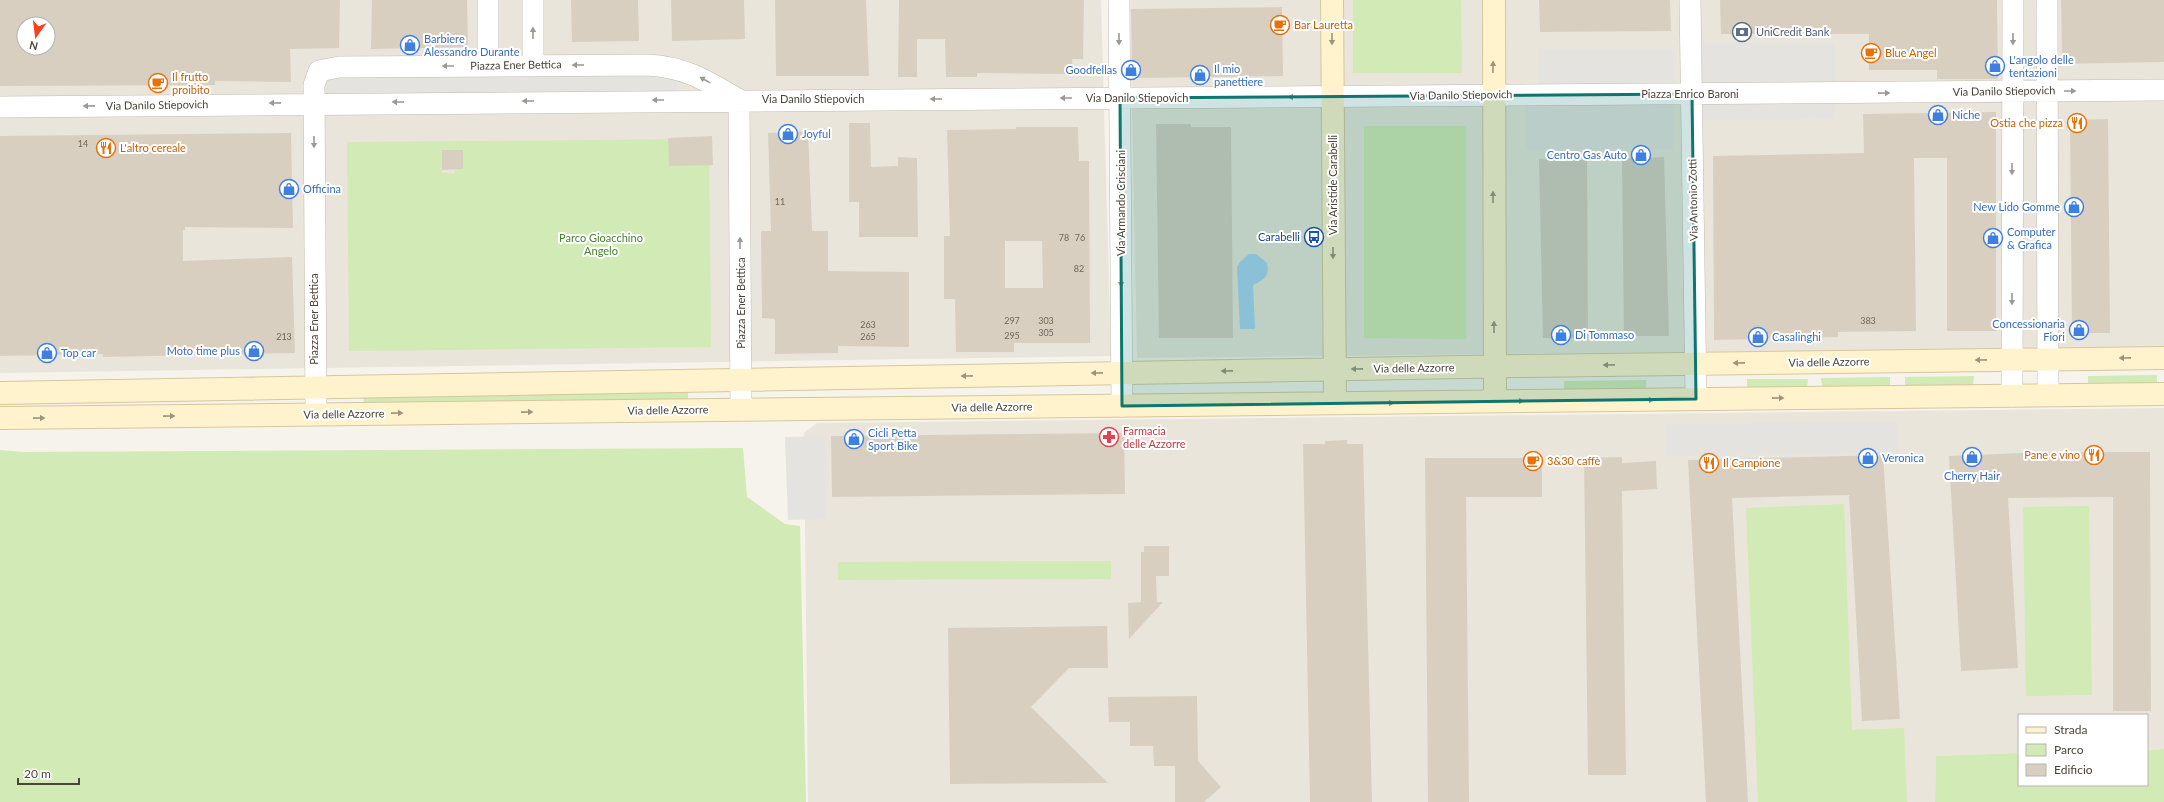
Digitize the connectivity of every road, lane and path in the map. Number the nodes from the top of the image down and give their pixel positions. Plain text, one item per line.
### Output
1 (488, 0) edge
2 (533, 0) edge
3 (1119, 0) edge
4 (1332, 0) edge
5 (1494, 0) edge
6 (1690, 0) edge
7 (2013, 0) edge
8 (2047, 0) edge
9 (488, 65) junction
10 (533, 65) junction
11 (2164, 90) edge
12 (2013, 91) junction
13 (2047, 91) junction
14 (1845, 93) joint
15 (1493, 94) junction
16 (1536, 94) joint
17 (1692, 94) junction
18 (1332, 96) junction
19 (1120, 98) junction
20 (739, 100) junction
21 (314, 103) junction
22 (0, 106) edge
23 (2164, 358) edge
24 (2011, 360) junction
25 (2048, 360) junction
26 (1695, 364) junction
27 (1494, 366) junction
28 (1334, 369) junction
29 (1121, 373) junction
30 (741, 380) junction
31 (314, 388) junction
32 (0, 394) edge
33 (2164, 394) edge
34 (2048, 395) junction
35 (2012, 396) junction
36 (1696, 399) junction
37 (1495, 402) junction
38 (1335, 403) junction
39 (1122, 406) junction
40 (741, 410) junction
41 (316, 414) junction
42 (0, 418) edge

1 - 9 street
10 -> 2 street
3 -> 19 street, Via Armando Crisciani
4 -> 18 street, Via Aristide Carabelli
15 -> 5 street
6 - 17 street, Via Antonio Zotti
7 -> 12 street
8 - 13 street
9 - 10 street, Piazza Ener Bettica
9 -> 21 street, Piazza Ener Bettica
20 -> 10 street, Piazza Ener Bettica
13 -> 11 street, Via Danilo Stiepovich
12 - 13 street, Via Danilo Stiepovich
14 -> 12 street, Via Danilo Stiepovich
12 -> 24 street
13 - 25 street
14 - 17 street, Piazza Enrico Baroni
15 - 16 street, Via Danilo Stiepovich
15 - 18 street, Via Danilo Stiepovich
27 -> 15 street
16 - 17 street, Piazza Enrico Baroni
17 - 26 street, Via Antonio Zotti
18 -> 19 street, Via Danilo Stiepovich
18 -> 28 street, Via Aristide Carabelli
19 -> 20 street, Via Danilo Stiepovich
19 -> 29 street, Via Armando Crisciani
20 -> 21 street
30 -> 20 street, Piazza Ener Bettica
21 -> 22 street, Via Danilo Stiepovich
21 -> 31 street, Piazza Ener Bettica
23 -> 25 street, Via delle Azzorre
24 - 25 street, Via delle Azzorre
24 -> 26 street, Via delle Azzorre
24 - 35 street
25 - 34 street
26 -> 27 street, Via delle Azzorre
26 - 36 street, Via Antonio Zotti
27 -> 28 street, Via delle Azzorre
27 - 37 street
28 -> 29 street, Via delle Azzorre
28 - 38 street
29 -> 30 street, Via delle Azzorre
29 - 39 street, Via Armando Crisciani
30 - 31 street, Via delle Azzorre
30 - 40 street, Piazza Ener Bettica
31 - 32 street, Via delle Azzorre
31 - 41 street, Piazza Ener Bettica
33 - 34 street, Via delle Azzorre
34 - 35 street, Via delle Azzorre
36 -> 35 street, Via delle Azzorre
37 -> 36 street, Via delle Azzorre
38 -> 37 street, Via delle Azzorre
38 - 39 street, Via delle Azzorre
39 - 40 street, Via delle Azzorre
41 -> 40 street, Via delle Azzorre
42 -> 41 street, Via delle Azzorre

